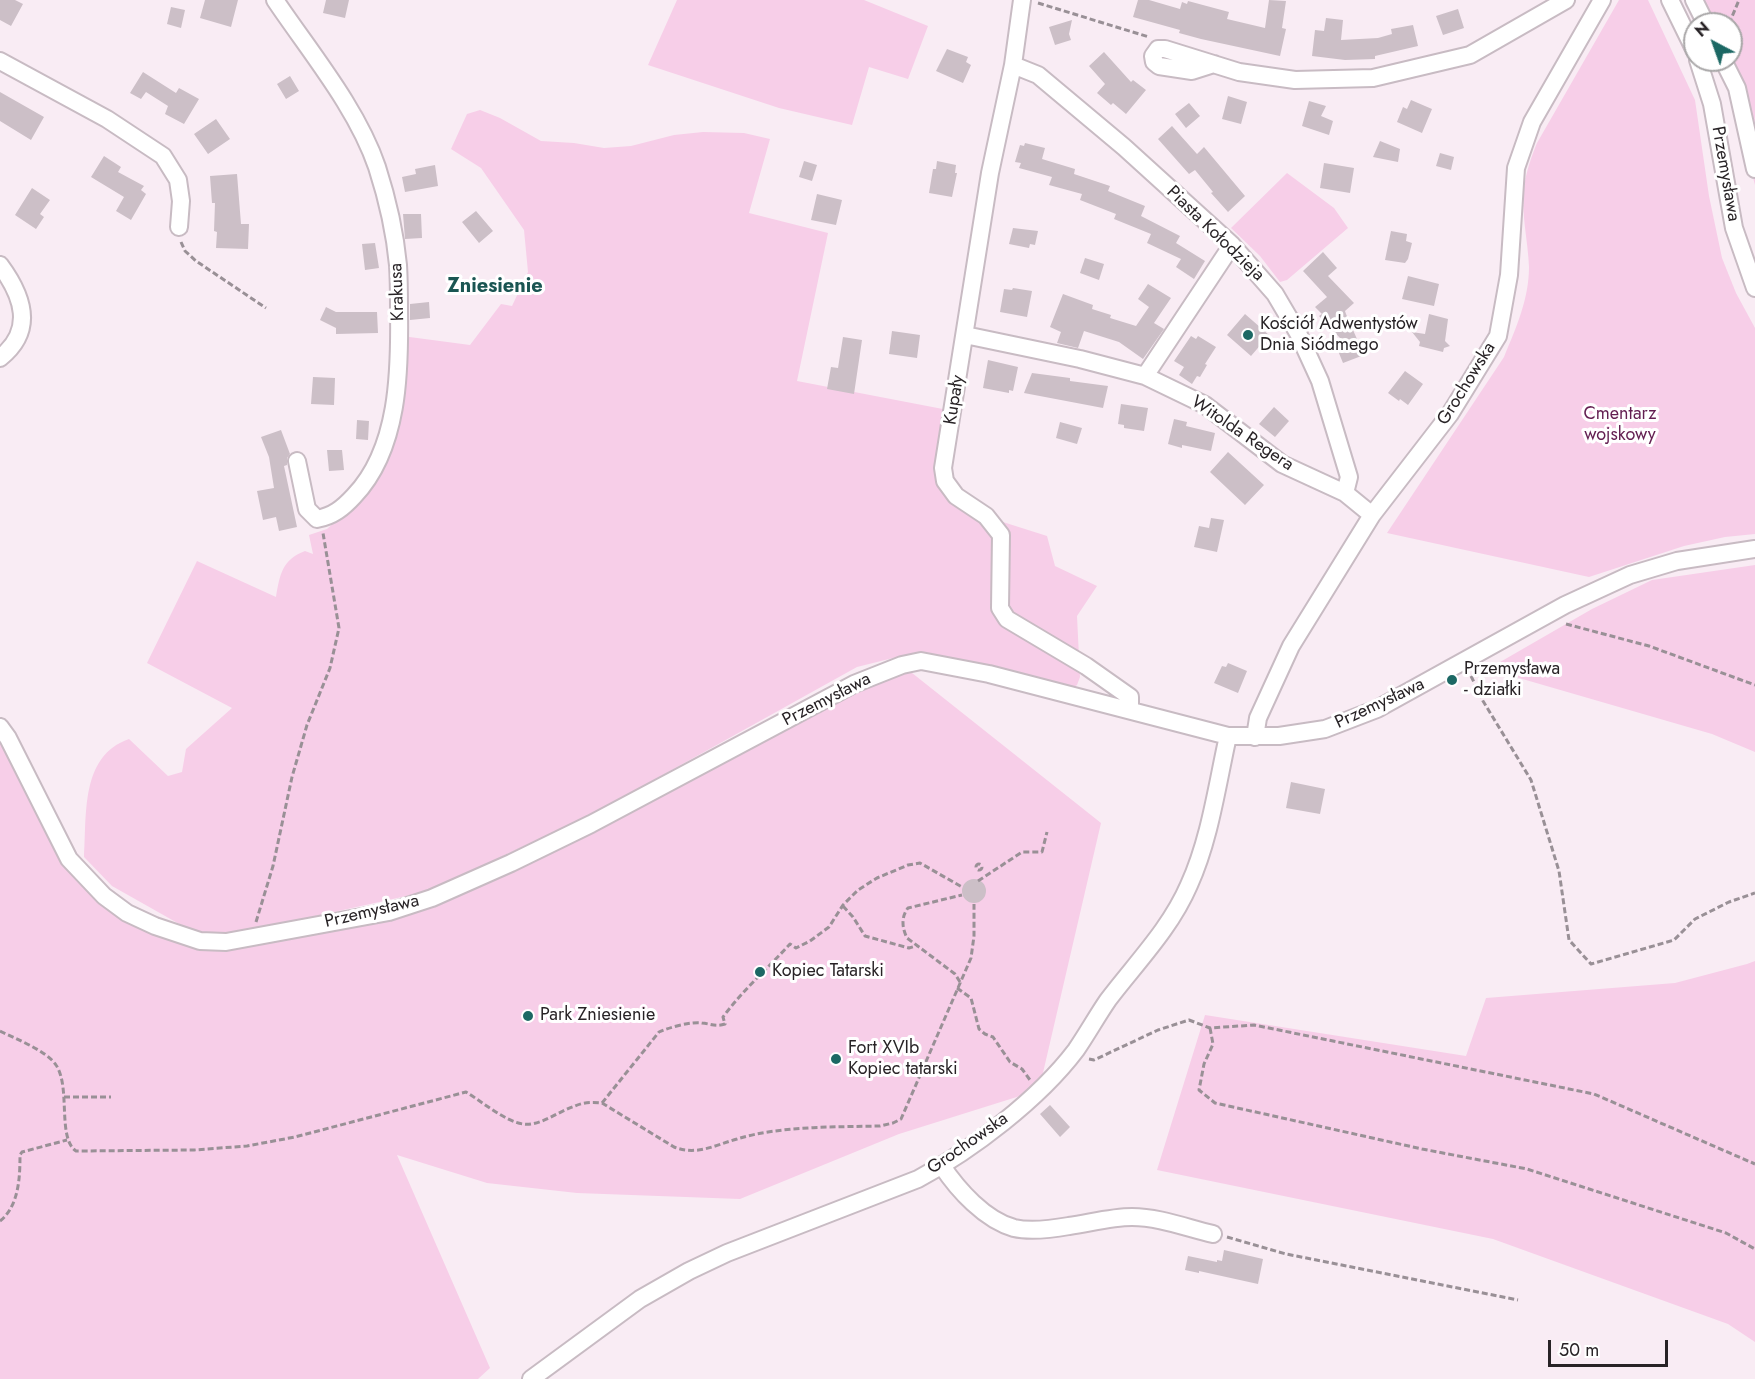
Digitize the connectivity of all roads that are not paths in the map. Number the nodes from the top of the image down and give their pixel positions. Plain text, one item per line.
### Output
1 (275, 0) edge
2 (1022, 0) edge
3 (1566, 0) edge
4 (1602, 0) edge
5 (1670, 0) edge
6 (1683, 27) edge
7 (1165, 49) road end
8 (0, 61) edge
9 (1013, 65) junction
10 (1702, 72) edge
11 (1729, 72) edge
12 (1755, 169) edge
13 (179, 227) road end
14 (1232, 245) junction
15 (0, 265) edge
16 (1755, 288) edge
17 (965, 335) junction
18 (0, 358) edge
19 (1145, 376) junction
20 (297, 461) dead end
21 (1345, 493) junction
22 (1372, 515) junction
23 (1755, 549) edge
24 (1130, 710) junction
25 (0, 727) edge
26 (1228, 736) junction
27 (1255, 737) junction
28 (942, 1166) junction
29 (1213, 1234) road end
30 (531, 1379) edge

1 - 20 street, Krakusa
2 - 9 street, Kupały
3 - 7 street
4 - 22 street, Grochowska
5 - 6 street
8 - 13 street
9 - 14 street, Piasta Kołodzieja
9 - 17 street, Kupały
10 - 16 street, Przemysława
11 - 12 street
14 - 19 street
14 - 21 street, Piasta Kołodzieja
15 - 18 street
17 - 19 street, Witolda Regera
17 - 24 street, Kupały
19 - 21 street, Witolda Regera
21 - 22 street, Witolda Regera
22 - 27 street, Grochowska
23 - 27 street, Przemysława
24 - 25 street, Przemysława
24 - 26 street, Przemysława
26 - 27 street, Przemysława
26 - 28 street, Grochowska
28 - 29 street
28 - 30 street, Grochowska

